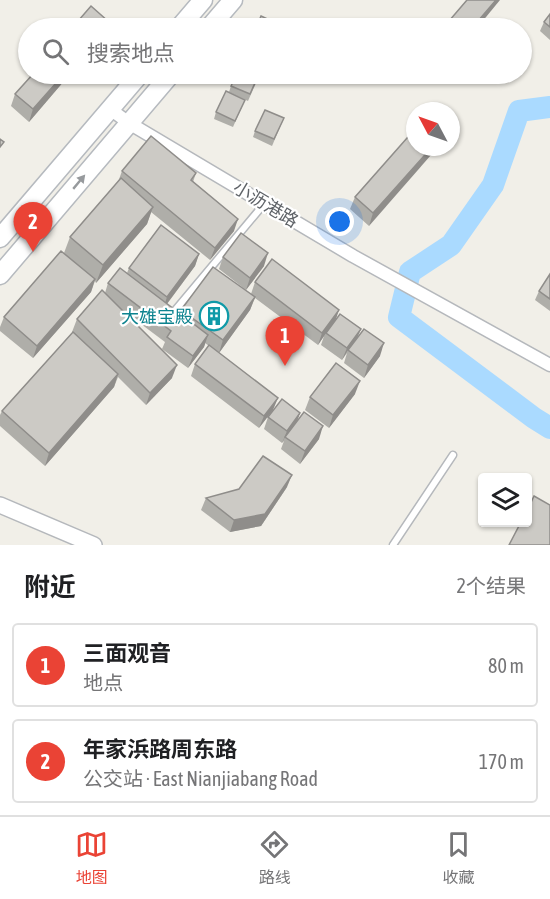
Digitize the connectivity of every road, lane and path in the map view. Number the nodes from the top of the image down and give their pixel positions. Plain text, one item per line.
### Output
1 (203, 0) edge
2 (234, 0) edge
3 (187, 18) edge
4 (218, 18) edge
5 (131, 84) edge
6 (162, 84) edge
7 (110, 109) junction
8 (129, 123) junction
9 (264, 203) junction
10 (0, 238) edge
11 (0, 275) edge
12 (172, 314) edge
13 (550, 365) edge
14 (453, 455) dead end
15 (0, 505) edge
16 (94, 545) edge
17 (393, 545) edge

1 - 3 main road
2 - 4 main road
5 - 7 main road
6 - 8 main road
7 - 8 street, 小沥港路
7 - 10 main road
8 - 9 street, 小沥港路
11 -> 8 main road
9 - 12 lane
9 - 13 street, 小沥港路
14 - 17 lane
15 - 16 street

